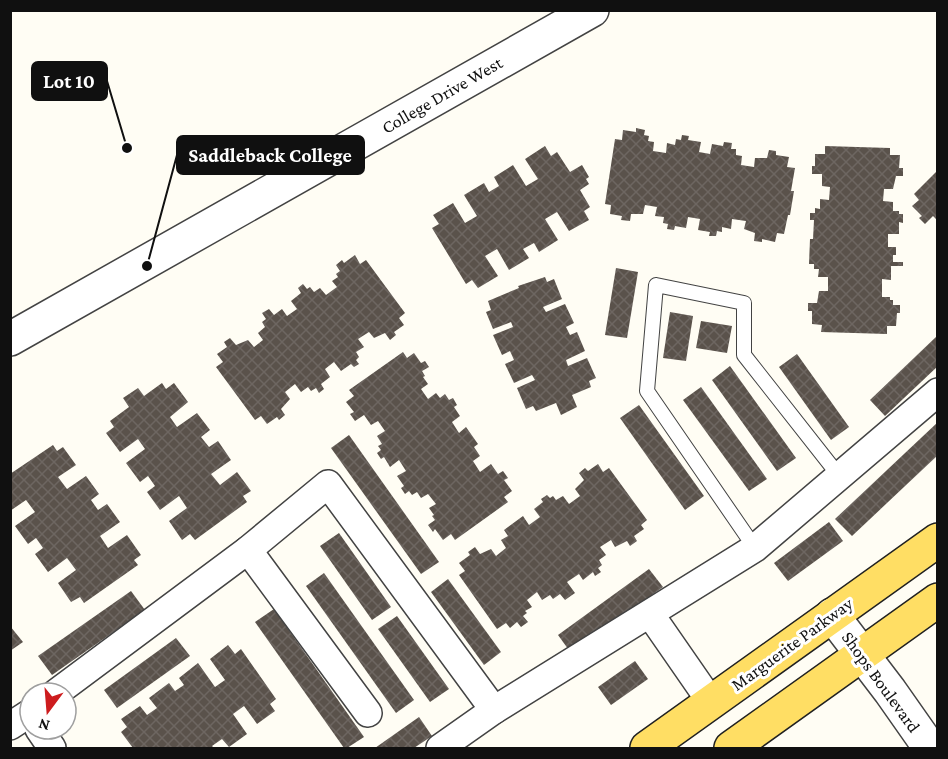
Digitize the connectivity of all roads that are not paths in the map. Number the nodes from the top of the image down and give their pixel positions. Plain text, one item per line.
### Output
1 (592, 10) edge
2 (10, 339) edge
3 (938, 392) edge
4 (840, 477) junction
5 (938, 540) edge
6 (755, 548) junction
7 (248, 550) junction
8 (938, 600) edge
9 (650, 614) junction
10 (832, 615) junction
11 (862, 654) junction
12 (72, 681) edge
13 (711, 702) junction
14 (494, 710) junction
15 (368, 713) dead end
16 (440, 748) edge
17 (647, 748) edge
18 (731, 748) edge
19 (930, 748) edge

1 - 2 street, College Drive West
3 - 4 street
4 - 6 street
4 - 6 lane
5 - 10 main road, Marguerite Parkway
6 - 9 street
7 - 12 street
7 - 14 street
7 - 15 street
8 - 11 main road
9 - 13 street
9 - 14 street
10 - 11 street, Shops Boulevard
10 - 13 main road, Marguerite Parkway
11 - 18 main road
11 - 19 street, Shops Boulevard
13 - 17 main road, Marguerite Parkway
14 - 16 street

